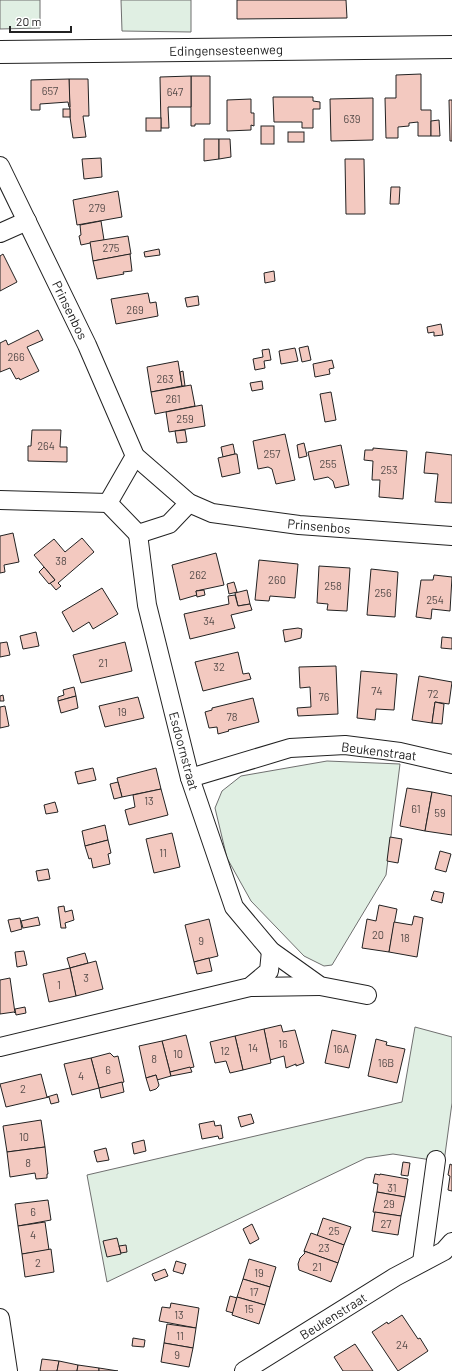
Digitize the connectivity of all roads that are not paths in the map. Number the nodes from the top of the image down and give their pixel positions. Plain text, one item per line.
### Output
1 (452, 47) edge
2 (0, 52) edge
3 (0, 166) edge
4 (26, 221) junction
5 (0, 234) edge
6 (135, 456) junction
7 (0, 500) edge
8 (189, 503) junction
9 (108, 504) junction
10 (138, 534) junction
11 (452, 536) edge
12 (452, 764) edge
13 (190, 778) junction
14 (271, 951) junction
15 (320, 986) junction
16 (250, 987) junction
17 (367, 995) dead end
18 (0, 1048) edge
19 (436, 1160) dead end
20 (449, 1251) edge
21 (422, 1262) junction
22 (0, 1318) edge
23 (8, 1371) edge
24 (244, 1371) edge

1 - 2 main road, Edingensesteenweg
3 - 4 street, Prinsenbos
4 - 5 street
4 - 6 street, Prinsenbos
6 - 8 street, Prinsenbos
6 - 9 street
7 - 9 street
8 - 10 street
8 - 11 street, Prinsenbos
9 - 10 street
10 - 13 street, Esdoornstraat
12 - 13 street, Beukenstraat
13 - 14 street, Esdoornstraat
14 - 15 street, Esdoornstraat
14 - 16 street, Esdoornstraat
15 - 16 street, Esdoornstraat
15 - 17 street, Esdoornstraat
16 - 18 street, Esdoornstraat
19 - 21 street
20 - 21 street, Beukenstraat
21 - 24 street, Beukenstraat
22 - 23 street

